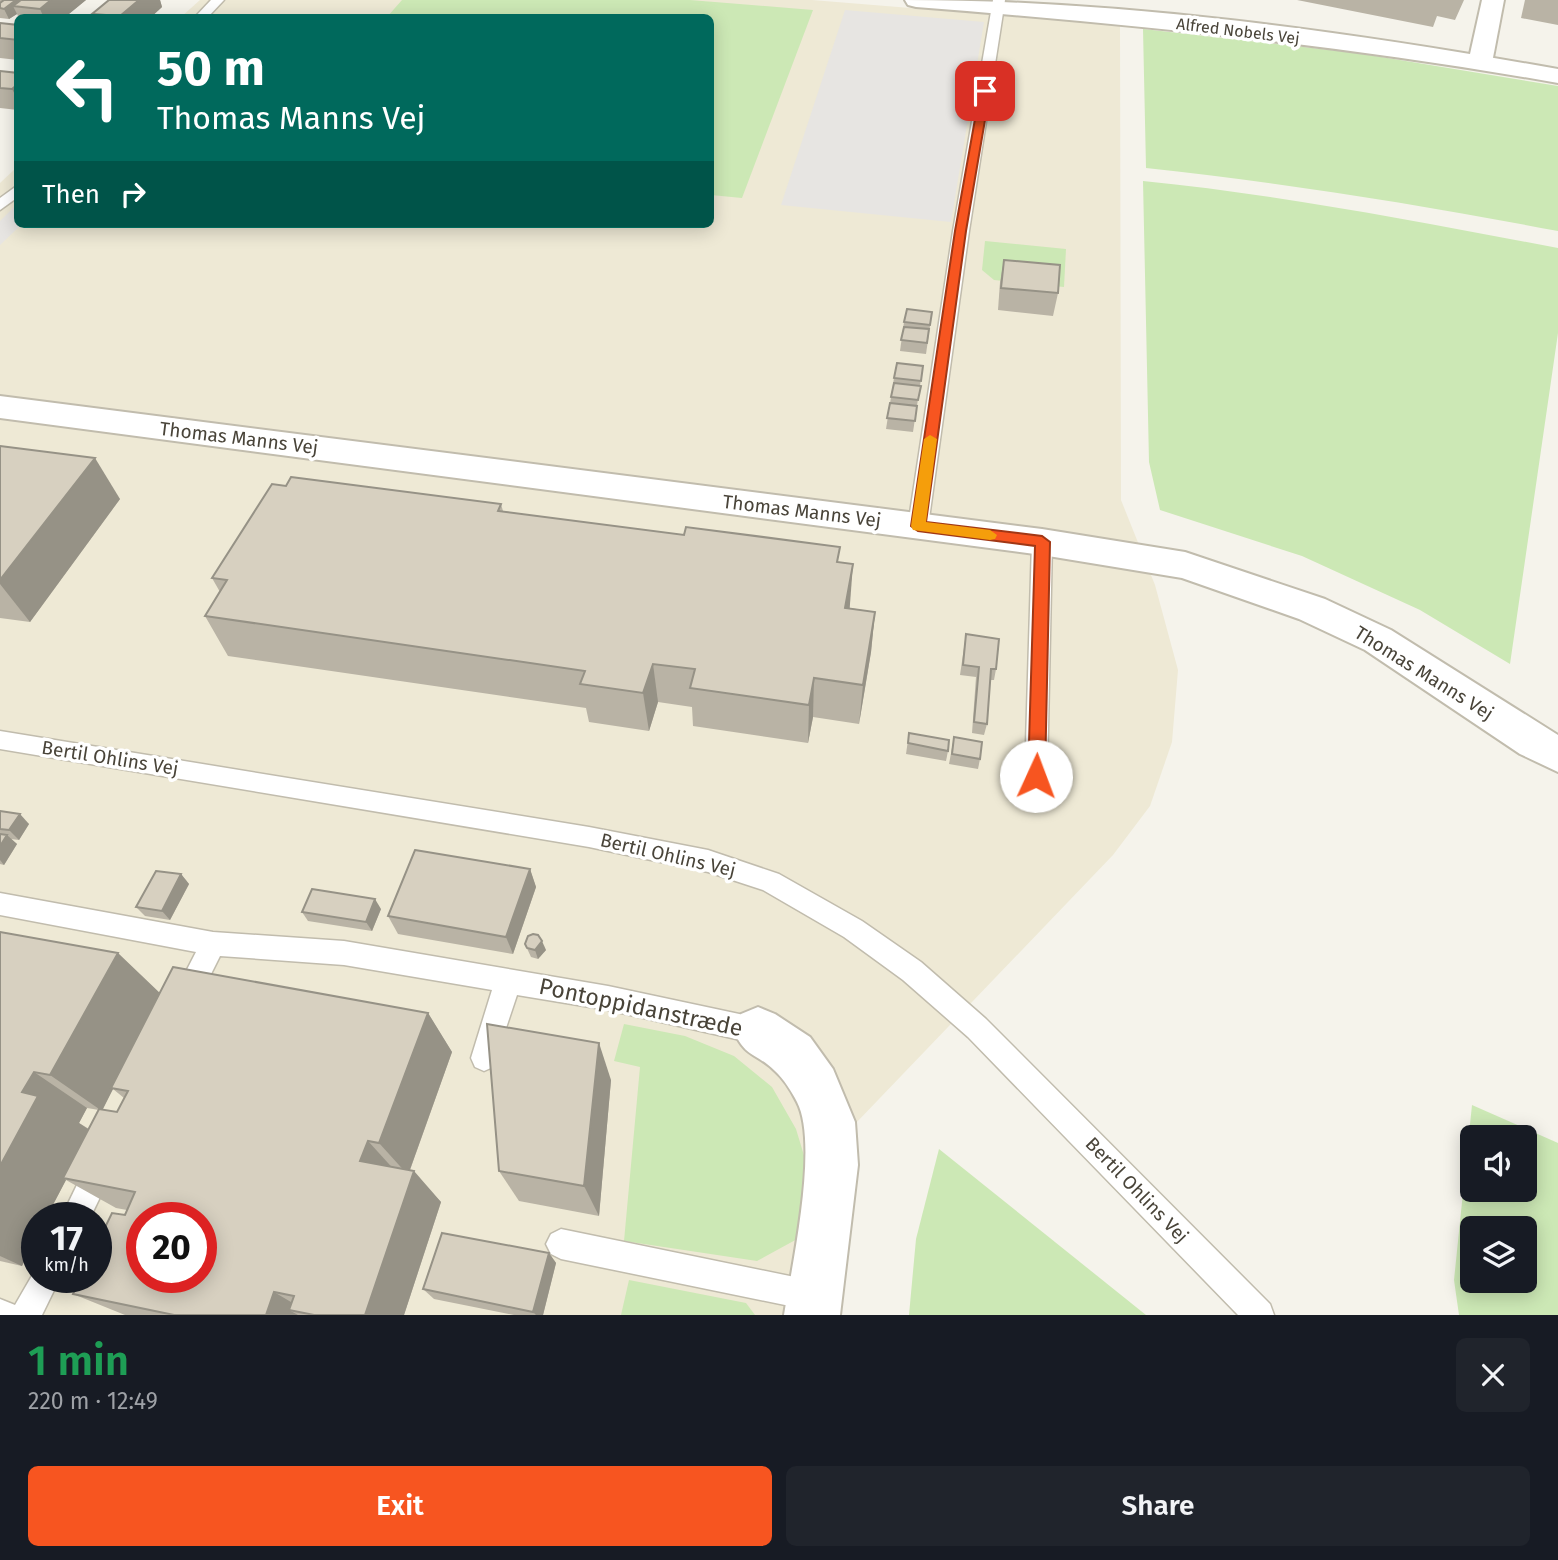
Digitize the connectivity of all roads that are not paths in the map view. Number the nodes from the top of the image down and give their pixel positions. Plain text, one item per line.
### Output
1 (218, 0) edge
2 (916, 0) edge
3 (1024, 0) edge
4 (1493, 0) edge
5 (998, 3) edge
6 (204, 14) edge
7 (1480, 58) junction
8 (1558, 66) edge
9 (1558, 76) edge
10 (14, 193) edge
11 (0, 206) edge
12 (0, 407) edge
13 (918, 526) junction
14 (1042, 542) junction
15 (0, 740) edge
16 (1558, 755) edge
17 (1036, 776) dead end
18 (0, 904) edge
19 (213, 944) junction
20 (508, 981) junction
21 (177, 1017) edge
22 (758, 1031) joint
23 (484, 1058) dead end
24 (110, 1150) edge
25 (83, 1202) edge
26 (561, 1244) dead end
27 (37, 1293) edge
28 (813, 1306) edge
29 (26, 1315) edge
30 (1259, 1315) edge

1 - 6 lane
2 - 5 street, Alfred Nobels Vej
3 - 7 street, Alfred Nobels Vej
4 - 7 street
5 - 7 street, Alfred Nobels Vej
5 - 13 lane
7 - 8 street, Alfred Nobels Vej
7 - 9 street, Alfred Nobels Vej
10 - 11 lane
12 - 13 street, Thomas Manns Vej
13 - 14 street, Thomas Manns Vej
14 - 16 street, Thomas Manns Vej
14 - 17 lane
15 - 30 lane, Bertil Ohlins Vej
18 - 19 lane, Pontoppidanstræde
19 - 20 lane, Pontoppidanstræde
19 - 21 lane
20 - 22 lane, Pontoppidanstræde
20 - 23 lane
22 - 28 street, Pontoppidanstræde
24 - 25 lane
26 - 28 lane
27 - 29 lane

